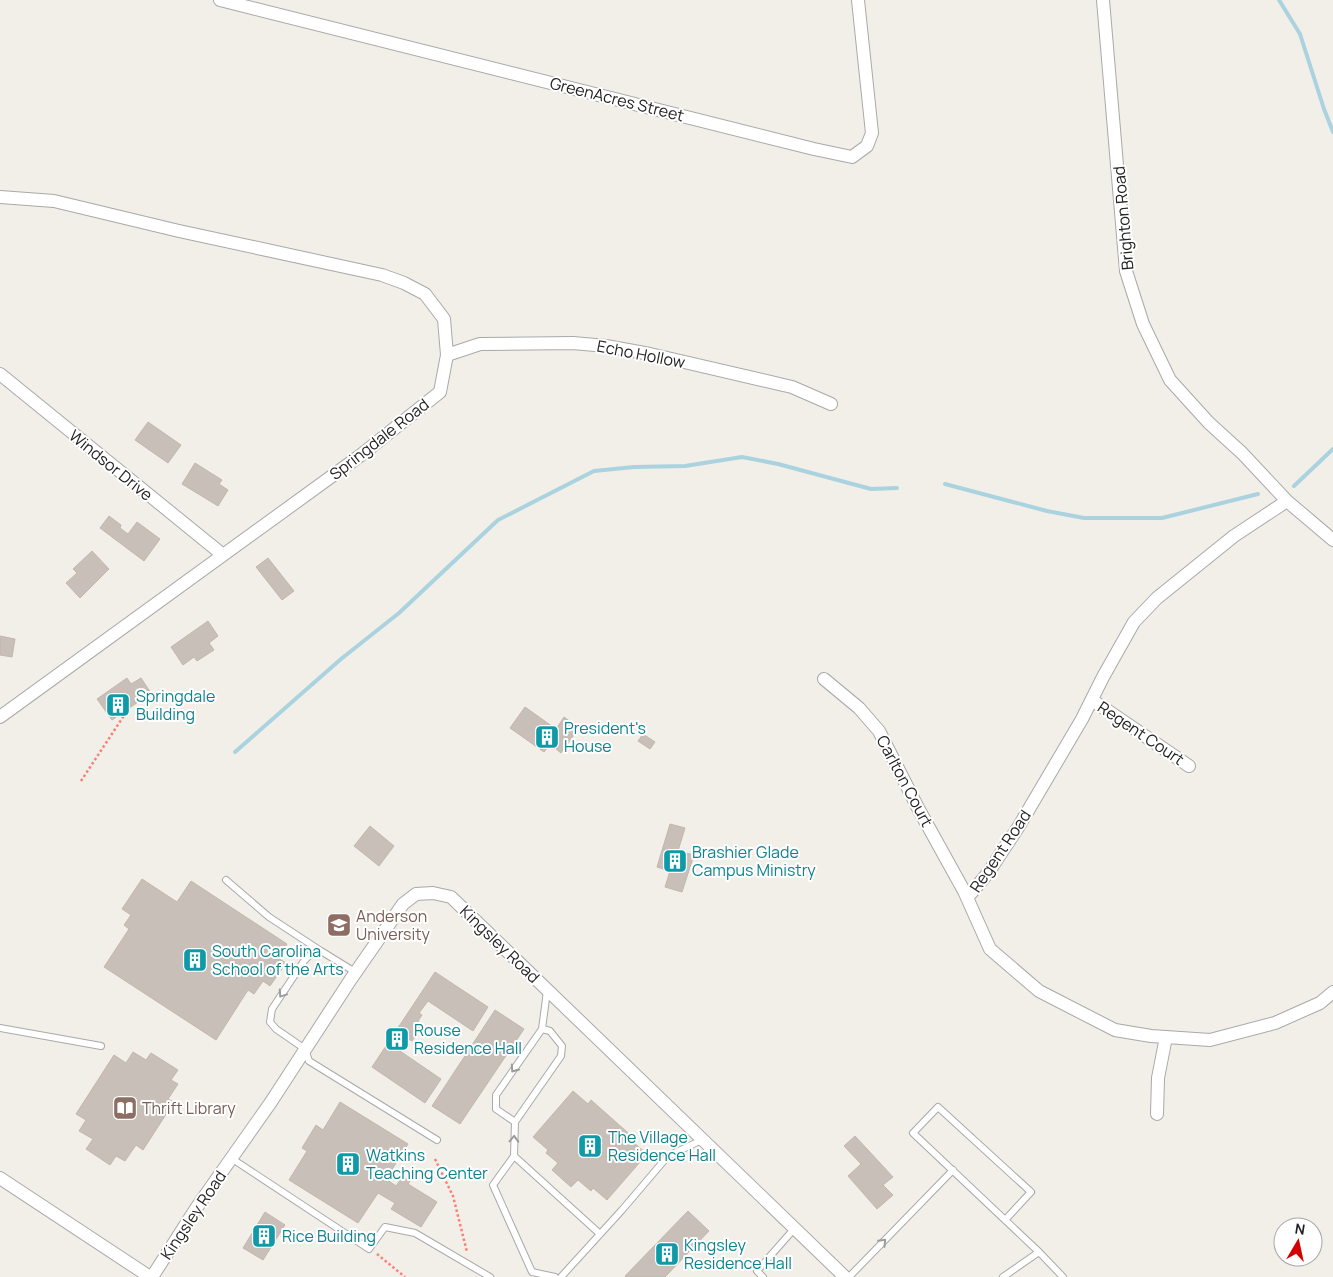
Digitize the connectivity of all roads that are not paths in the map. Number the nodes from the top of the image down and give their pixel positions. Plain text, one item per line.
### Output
1 (220, 0) edge
2 (858, 0) edge
3 (1103, 0) edge
4 (0, 197) edge
5 (447, 355) junction
6 (0, 374) edge
7 (831, 404) dead end
8 (1287, 501) junction
9 (1333, 540) edge
10 (223, 555) junction
11 (824, 679) dead end
12 (1092, 700) junction
13 (0, 717) edge
14 (1189, 766) dead end
15 (226, 880) dead end
16 (968, 898) junction
17 (321, 951) junction
18 (355, 972) junction
19 (548, 990) junction
20 (1333, 992) edge
21 (0, 1028) edge
22 (542, 1029) junction
23 (1166, 1037) junction
24 (101, 1046) dead end
25 (305, 1049) junction
26 (1157, 1114) dead end
27 (515, 1122) junction
28 (437, 1140) dead end
29 (702, 1140) junction
30 (514, 1156) junction
31 (231, 1158) junction
32 (953, 1170) junction
33 (0, 1178) edge
34 (1005, 1220) junction
35 (794, 1229) junction
36 (600, 1234) junction
37 (1039, 1252) junction
38 (151, 1277) edge
39 (490, 1277) edge
40 (554, 1277) edge
41 (560, 1277) edge
42 (763, 1277) edge
43 (845, 1277) edge
44 (849, 1277) edge
45 (1003, 1277) edge
46 (1063, 1277) edge

1 - 2 street, GreenAcres Street
3 - 8 street, Brighton Road
4 - 5 street, Springdale Road
5 - 7 street, Echo Hollow
5 - 10 street, Springdale Road
6 - 10 street, Windsor Drive
8 - 9 street, Brighton Road
8 - 12 street, Regent Road
10 - 13 street, Springdale Road
11 - 16 street, Carlton Court
12 - 14 street, Regent Court
12 - 16 street, Regent Road
15 - 17 lane
16 - 23 street, Regent Road
17 - 18 lane
17 -> 25 lane
18 - 19 street, Kingsley Road
18 - 25 street, Kingsley Road
19 - 22 lane
19 - 29 street, Kingsley Road
20 - 23 street, Regent Road
21 - 24 lane
22 -> 27 lane
22 - 27 lane
23 - 26 street
25 - 28 lane
25 - 31 street, Kingsley Road
30 -> 27 lane
29 - 35 street, Kingsley Road
29 - 36 lane
30 - 36 lane
30 - 40 lane
31 - 38 street, Kingsley Road
31 - 39 lane
32 - 34 lane
32 - 34 lane
44 -> 32 lane
33 - 38 street
34 - 37 lane
35 - 42 lane
35 - 43 street, Kingsley Road
36 - 41 lane
37 - 45 lane
37 - 46 lane

